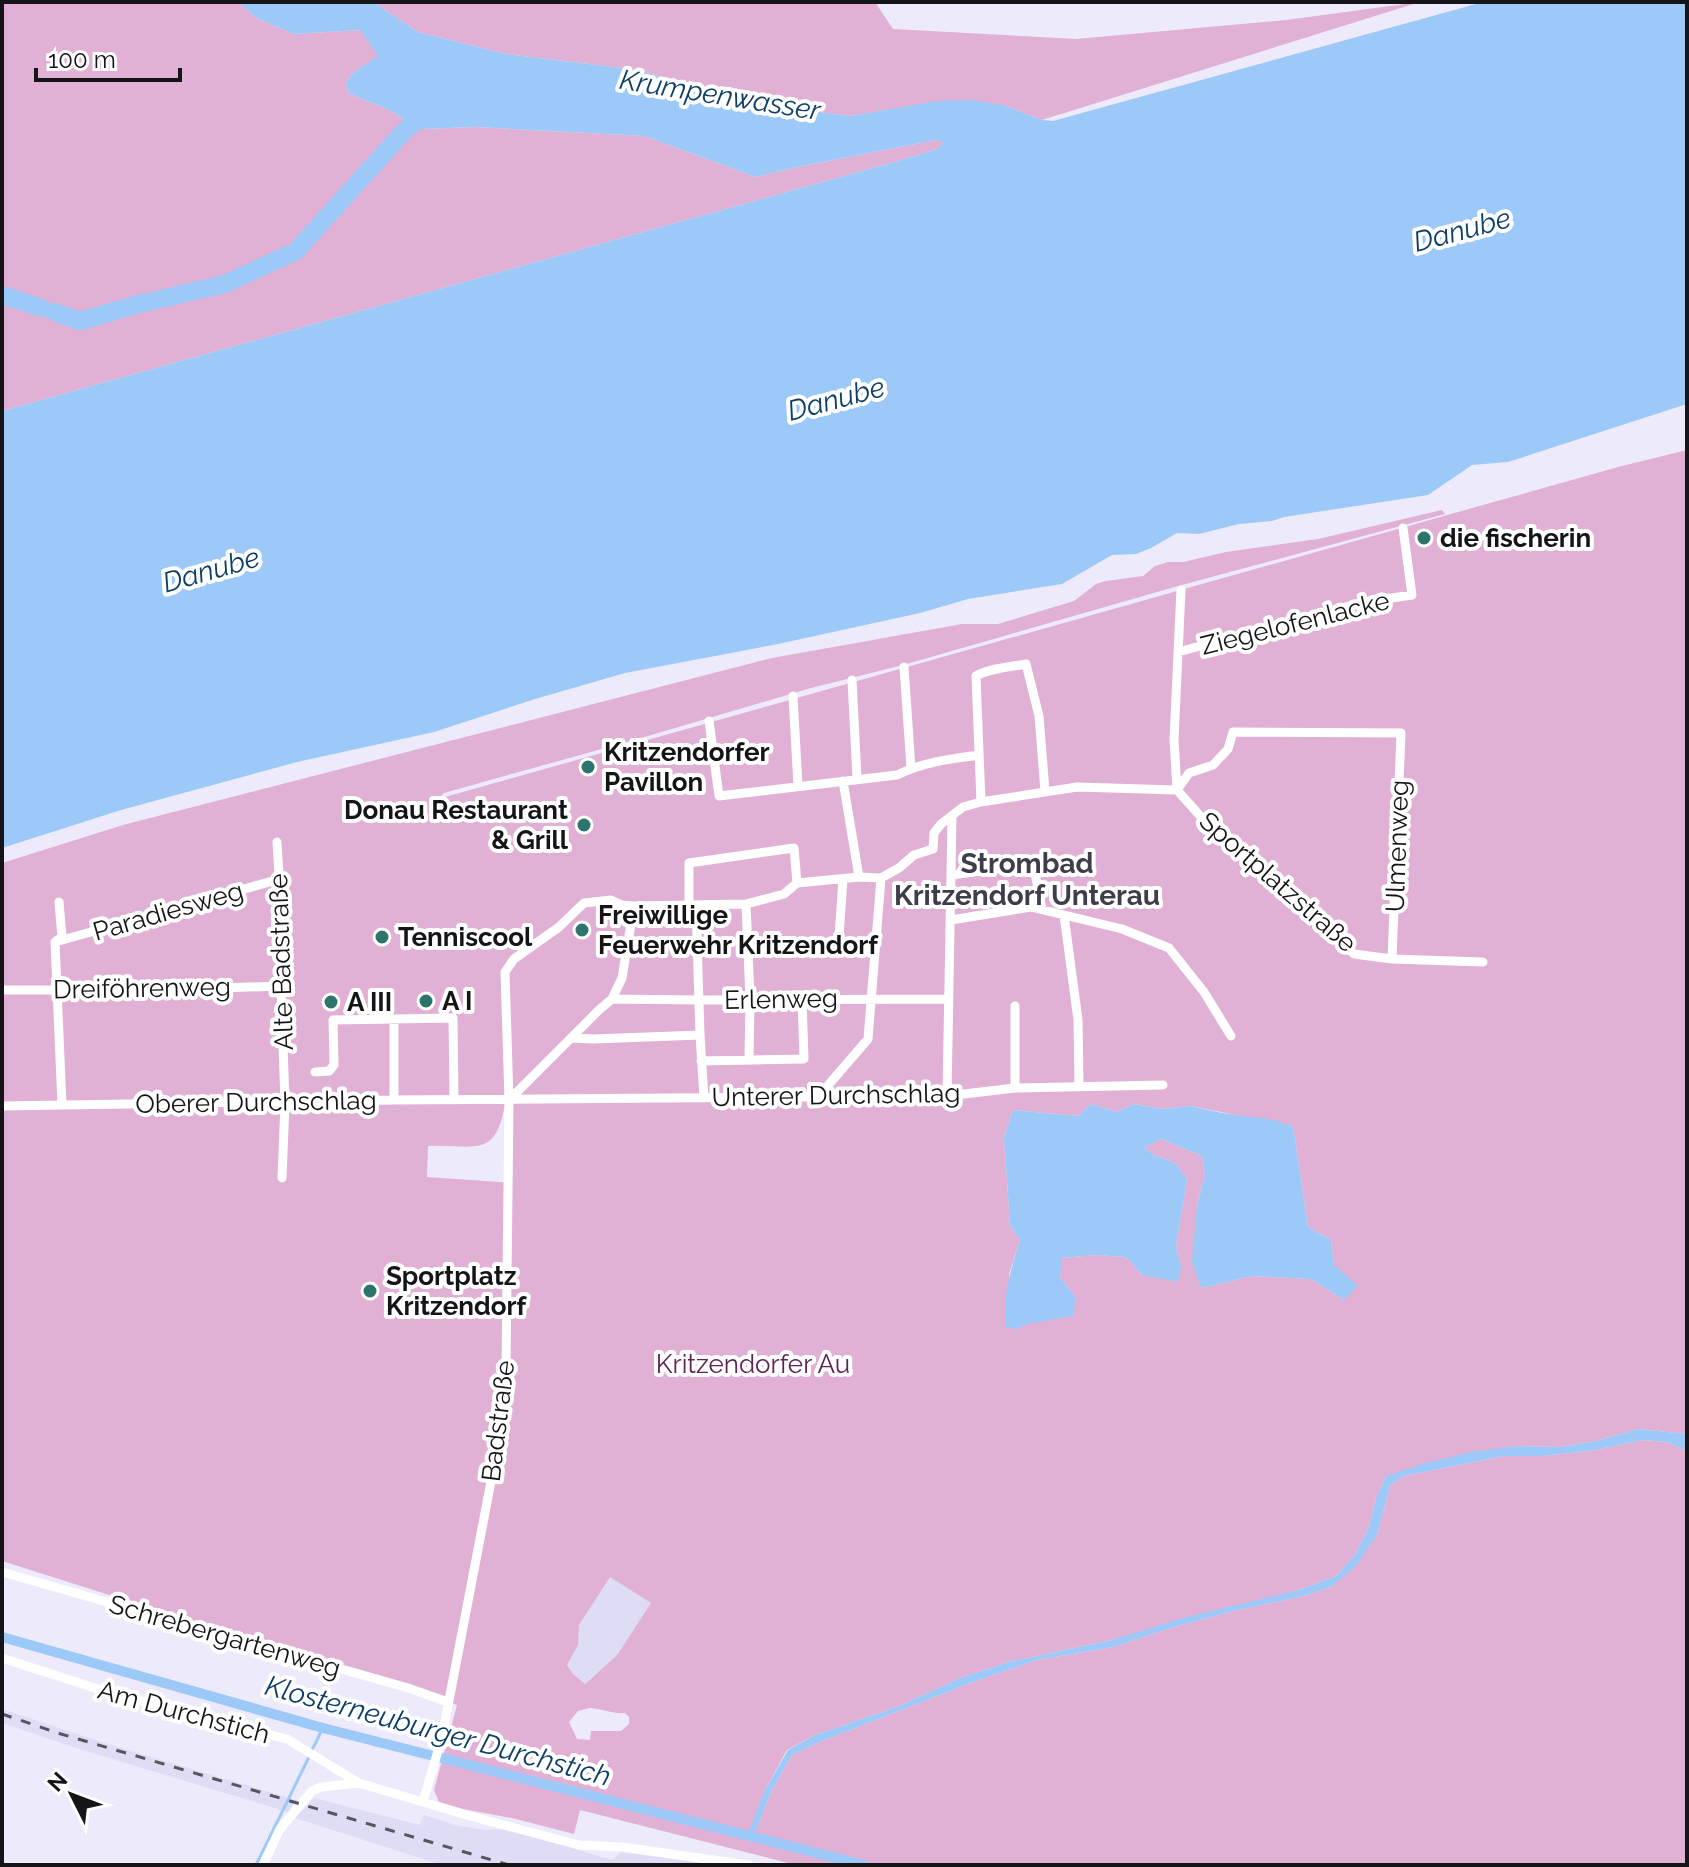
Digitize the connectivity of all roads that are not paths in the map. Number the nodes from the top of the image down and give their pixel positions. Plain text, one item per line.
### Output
1 (1403, 528) dead end
2 (1181, 590) dead end
3 (1178, 652) junction
4 (904, 667) dead end
5 (852, 680) dead end
6 (793, 696) dead end
7 (709, 721) dead end
8 (978, 755) junction
9 (911, 768) junction
10 (857, 778) junction
11 (843, 781) junction
12 (798, 786) junction
13 (1177, 790) junction
14 (1045, 791) junction
15 (981, 802) junction
16 (952, 816) junction
17 (277, 842) dead end
18 (952, 875) junction
19 (859, 877) junction
20 (881, 878) junction
21 (280, 879) junction
22 (843, 879) junction
23 (797, 883) junction
24 (59, 902) dead end
25 (746, 904) junction
26 (692, 905) junction
27 (634, 906) junction
28 (1042, 909) junction
29 (1064, 915) junction
30 (951, 920) junction
31 (839, 937) dead end
32 (55, 942) junction
33 (1392, 959) junction
34 (1483, 962) dead end
35 (281, 986) junction
36 (57, 989) junction
37 (2, 990) edge
38 (871, 998) junction
39 (612, 999) junction
40 (750, 999) junction
41 (802, 999) junction
42 (949, 999) junction
43 (699, 1000) junction
44 (1015, 1006) dead end
45 (394, 1019) junction
46 (700, 1035) junction
47 (1231, 1036) dead end
48 (571, 1038) junction
49 (749, 1059) junction
50 (701, 1061) junction
51 (315, 1072) dead end
52 (1079, 1085) junction
53 (1163, 1085) dead end
54 (1015, 1088) junction
55 (947, 1096) junction
56 (818, 1097) junction
57 (704, 1098) junction
58 (394, 1100) junction
59 (454, 1100) junction
60 (509, 1100) junction
61 (285, 1103) junction
62 (62, 1105) junction
63 (2, 1106) edge
64 (282, 1178) dead end
65 (2, 1572) edge
66 (2, 1658) edge
67 (448, 1702) junction
68 (359, 1783) junction
69 (423, 1802) junction
70 (263, 1865) edge
71 (749, 1865) edge

1 - 3 street, Ziegelofenlacke
2 - 3 street
3 - 13 street
4 - 9 street
5 - 10 street
6 - 12 street
7 - 12 street
8 - 9 street
8 - 14 street
8 - 15 street
9 - 10 street
10 - 11 street
11 - 12 street
11 - 19 street
13 - 14 street
13 - 33 street, Sportplatzstraße
13 - 33 street, Ulmenweg
14 - 15 street
15 - 16 street
16 - 18 street
16 - 20 street
17 - 21 street, Alte Badstraße
18 - 28 street
18 - 30 street
19 - 20 street
19 - 22 street
20 - 38 street
21 - 32 street, Paradiesweg
21 - 35 street, Alte Badstraße
22 - 23 street
22 - 31 street
23 - 25 street
23 - 26 street
24 - 32 street
25 - 26 street
25 - 40 street
26 - 27 street
26 - 43 street
27 - 39 street
27 - 60 street, Badstraße
28 - 29 street
28 - 30 street
29 - 47 street
29 - 52 street
30 - 42 street
32 - 36 street
33 - 34 street, Sportplatzstraße
35 - 36 street, Dreiföhrenweg
35 - 61 street, Alte Badstraße
36 - 37 street, Dreiföhrenweg
36 - 62 street
38 - 41 street, Erlenweg
38 - 42 street, Erlenweg
38 - 56 street
39 - 43 street, Erlenweg
39 - 48 street
40 - 41 street, Erlenweg
40 - 43 street, Erlenweg
40 - 49 street
41 - 49 street
42 - 55 street
43 - 46 street
44 - 54 street
45 - 51 street
45 - 58 street
45 - 59 street
46 - 48 street
46 - 50 street
48 - 60 street
49 - 50 street
50 - 57 street
52 - 53 street, Unterer Durchschlag
52 - 54 street, Unterer Durchschlag
54 - 55 street, Unterer Durchschlag
55 - 56 street, Unterer Durchschlag
56 - 57 street, Unterer Durchschlag
57 - 60 street, Unterer Durchschlag
58 - 59 street, Oberer Durchschlag
58 - 61 street, Oberer Durchschlag
59 - 60 street, Oberer Durchschlag
60 - 67 street, Badstraße
61 - 62 street, Oberer Durchschlag
61 - 64 street, Alte Badstraße
62 - 63 street, Oberer Durchschlag
65 - 67 street, Schrebergartenweg
66 - 68 street, Am Durchstich
67 - 69 street, Badstraße
68 - 69 street
68 - 70 street
69 - 71 street

